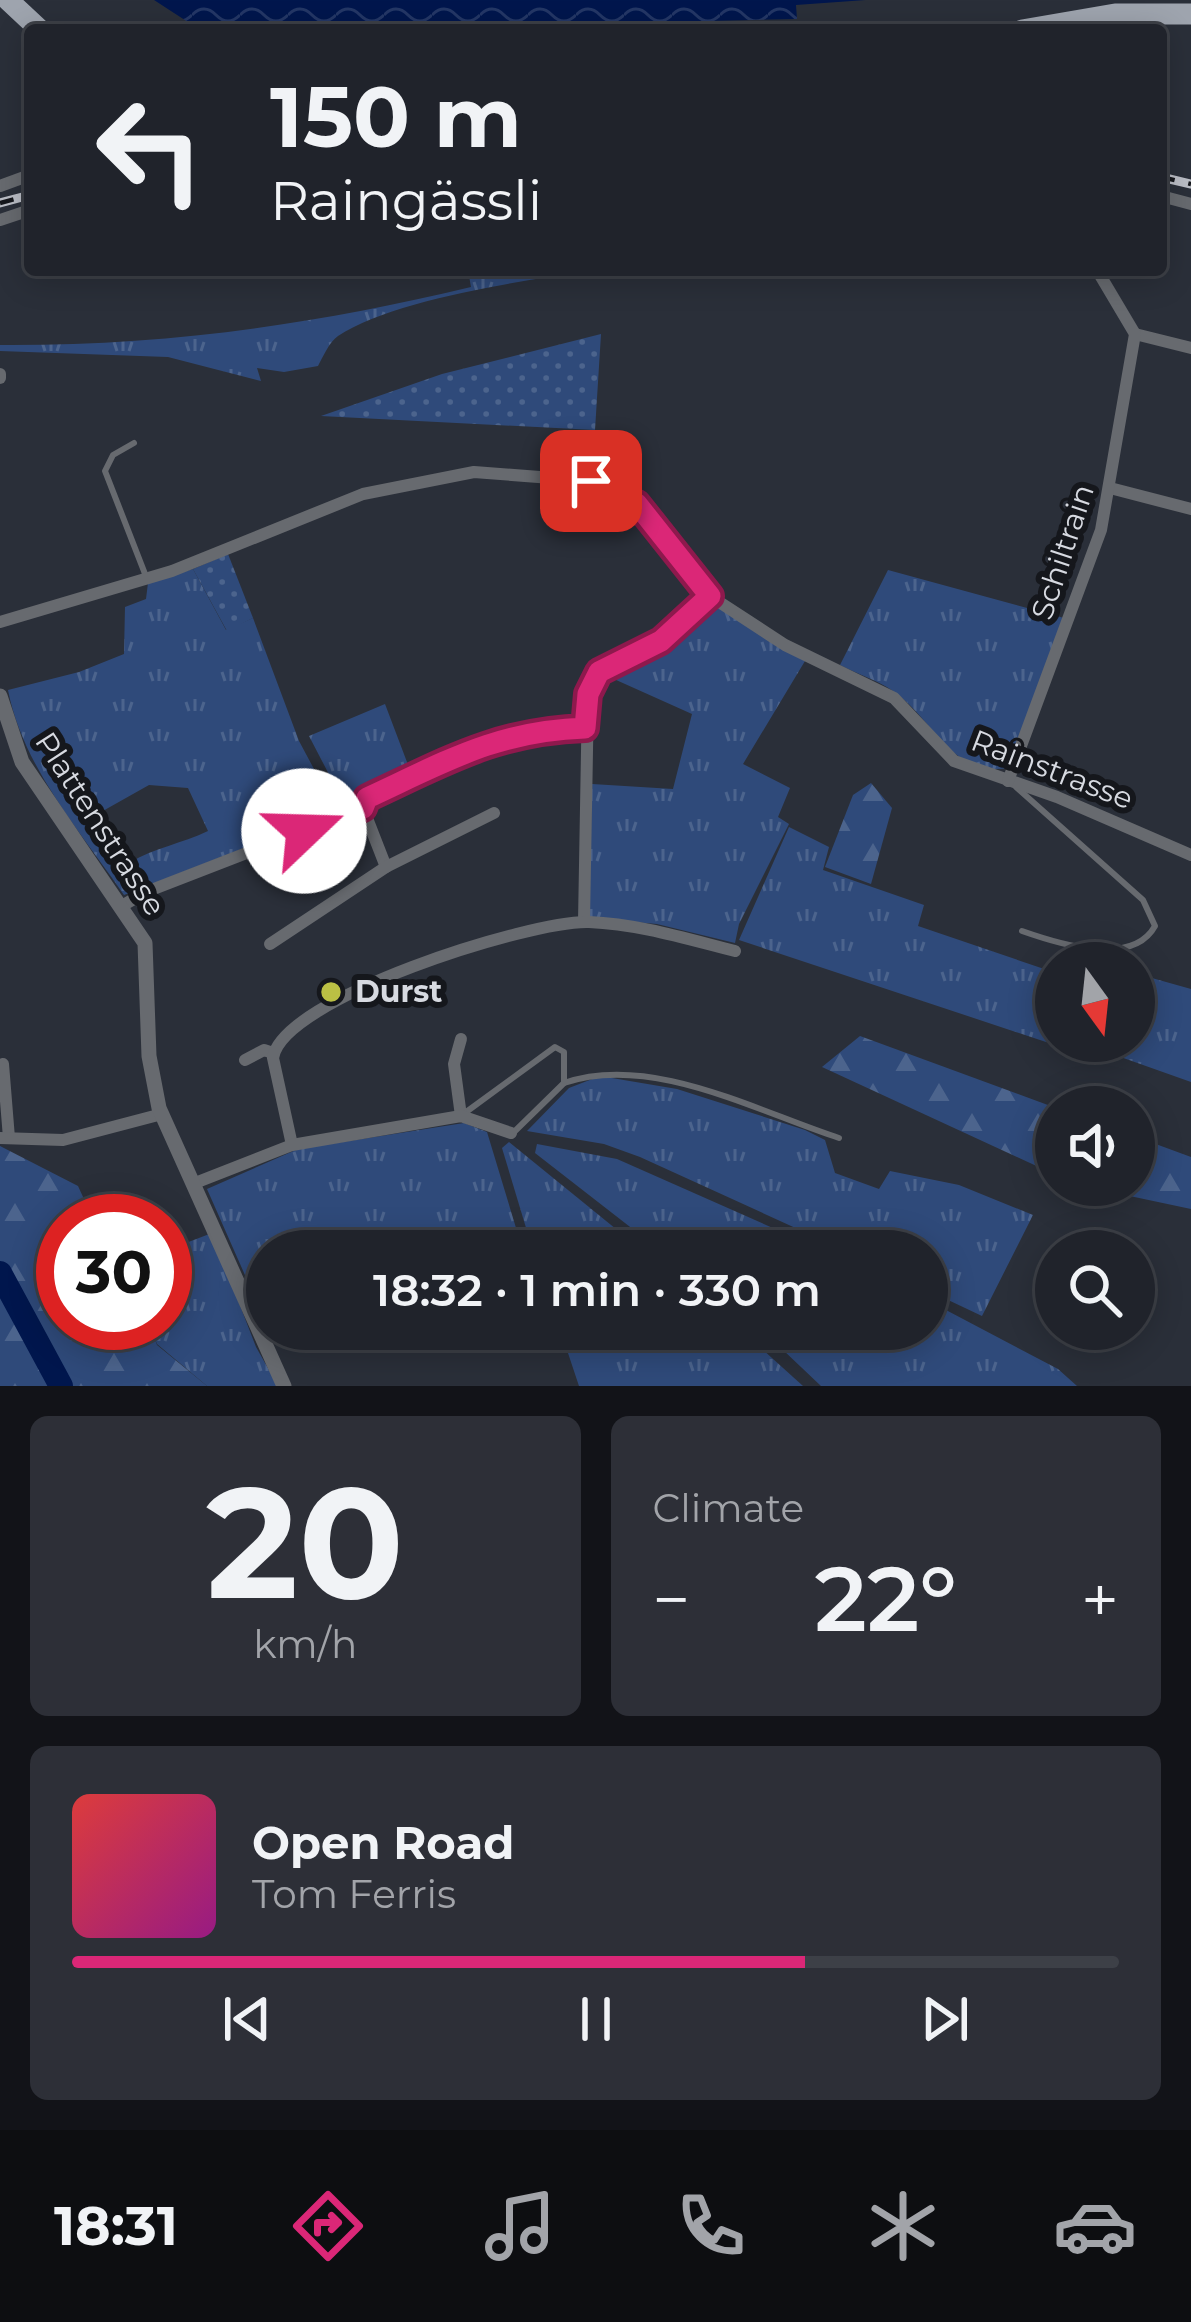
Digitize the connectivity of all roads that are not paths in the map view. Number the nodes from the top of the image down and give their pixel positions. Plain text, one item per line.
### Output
1 (5, 2) edge
2 (1191, 14) edge
3 (32, 24) edge
4 (1057, 24) edge
5 (1101, 276) edge
6 (1135, 334) junction
7 (1191, 348) edge
8 (134, 443) dead end
9 (1110, 488) junction
10 (1191, 509) edge
11 (147, 579) junction
12 (710, 596) junction
13 (0, 622) edge
14 (0, 696) edge
15 (585, 728) junction
16 (1008, 781) junction
17 (363, 808) junction
18 (494, 813) dead end
19 (1191, 855) edge
20 (386, 867) junction
21 (120, 907) junction
22 (584, 922) junction
23 (1022, 931) dead end
24 (270, 944) dead end
25 (735, 951) dead end
26 (461, 1039) dead end
27 (273, 1053) junction
28 (245, 1060) dead end
29 (3, 1064) edge
30 (564, 1083) junction
31 (162, 1114) junction
32 (461, 1116) junction
33 (511, 1133) joint
34 (4, 1138) edge
35 (838, 1138) dead end
36 (292, 1145) junction
37 (196, 1183) junction
38 (284, 1386) edge

1 - 3 main road
2 - 4 main road
5 - 6 street
6 - 7 street
6 - 9 street, Schiltrain
8 - 11 lane
9 - 10 street
9 - 16 street, Schiltrain
11 - 12 street, Rainstrasse
11 - 13 street, Rainstrasse
12 - 15 street
12 - 16 street, Rainstrasse
14 - 21 street, Plattenstrasse
15 - 17 street
15 - 22 street
16 - 19 street, Rainstrasse
16 - 23 lane
17 - 20 street
17 - 21 street
18 - 20 street
20 - 24 street
21 - 31 street, Plattenstrasse
22 - 25 street
22 - 27 street
26 - 32 street
27 - 28 street
27 - 36 street
29 - 34 street
30 - 32 lane
30 - 33 lane
30 - 35 lane
31 - 34 street
31 - 37 street, Plattenstrasse
32 - 33 street
32 - 36 street
36 - 37 street
37 - 38 street, Plattenstrasse

